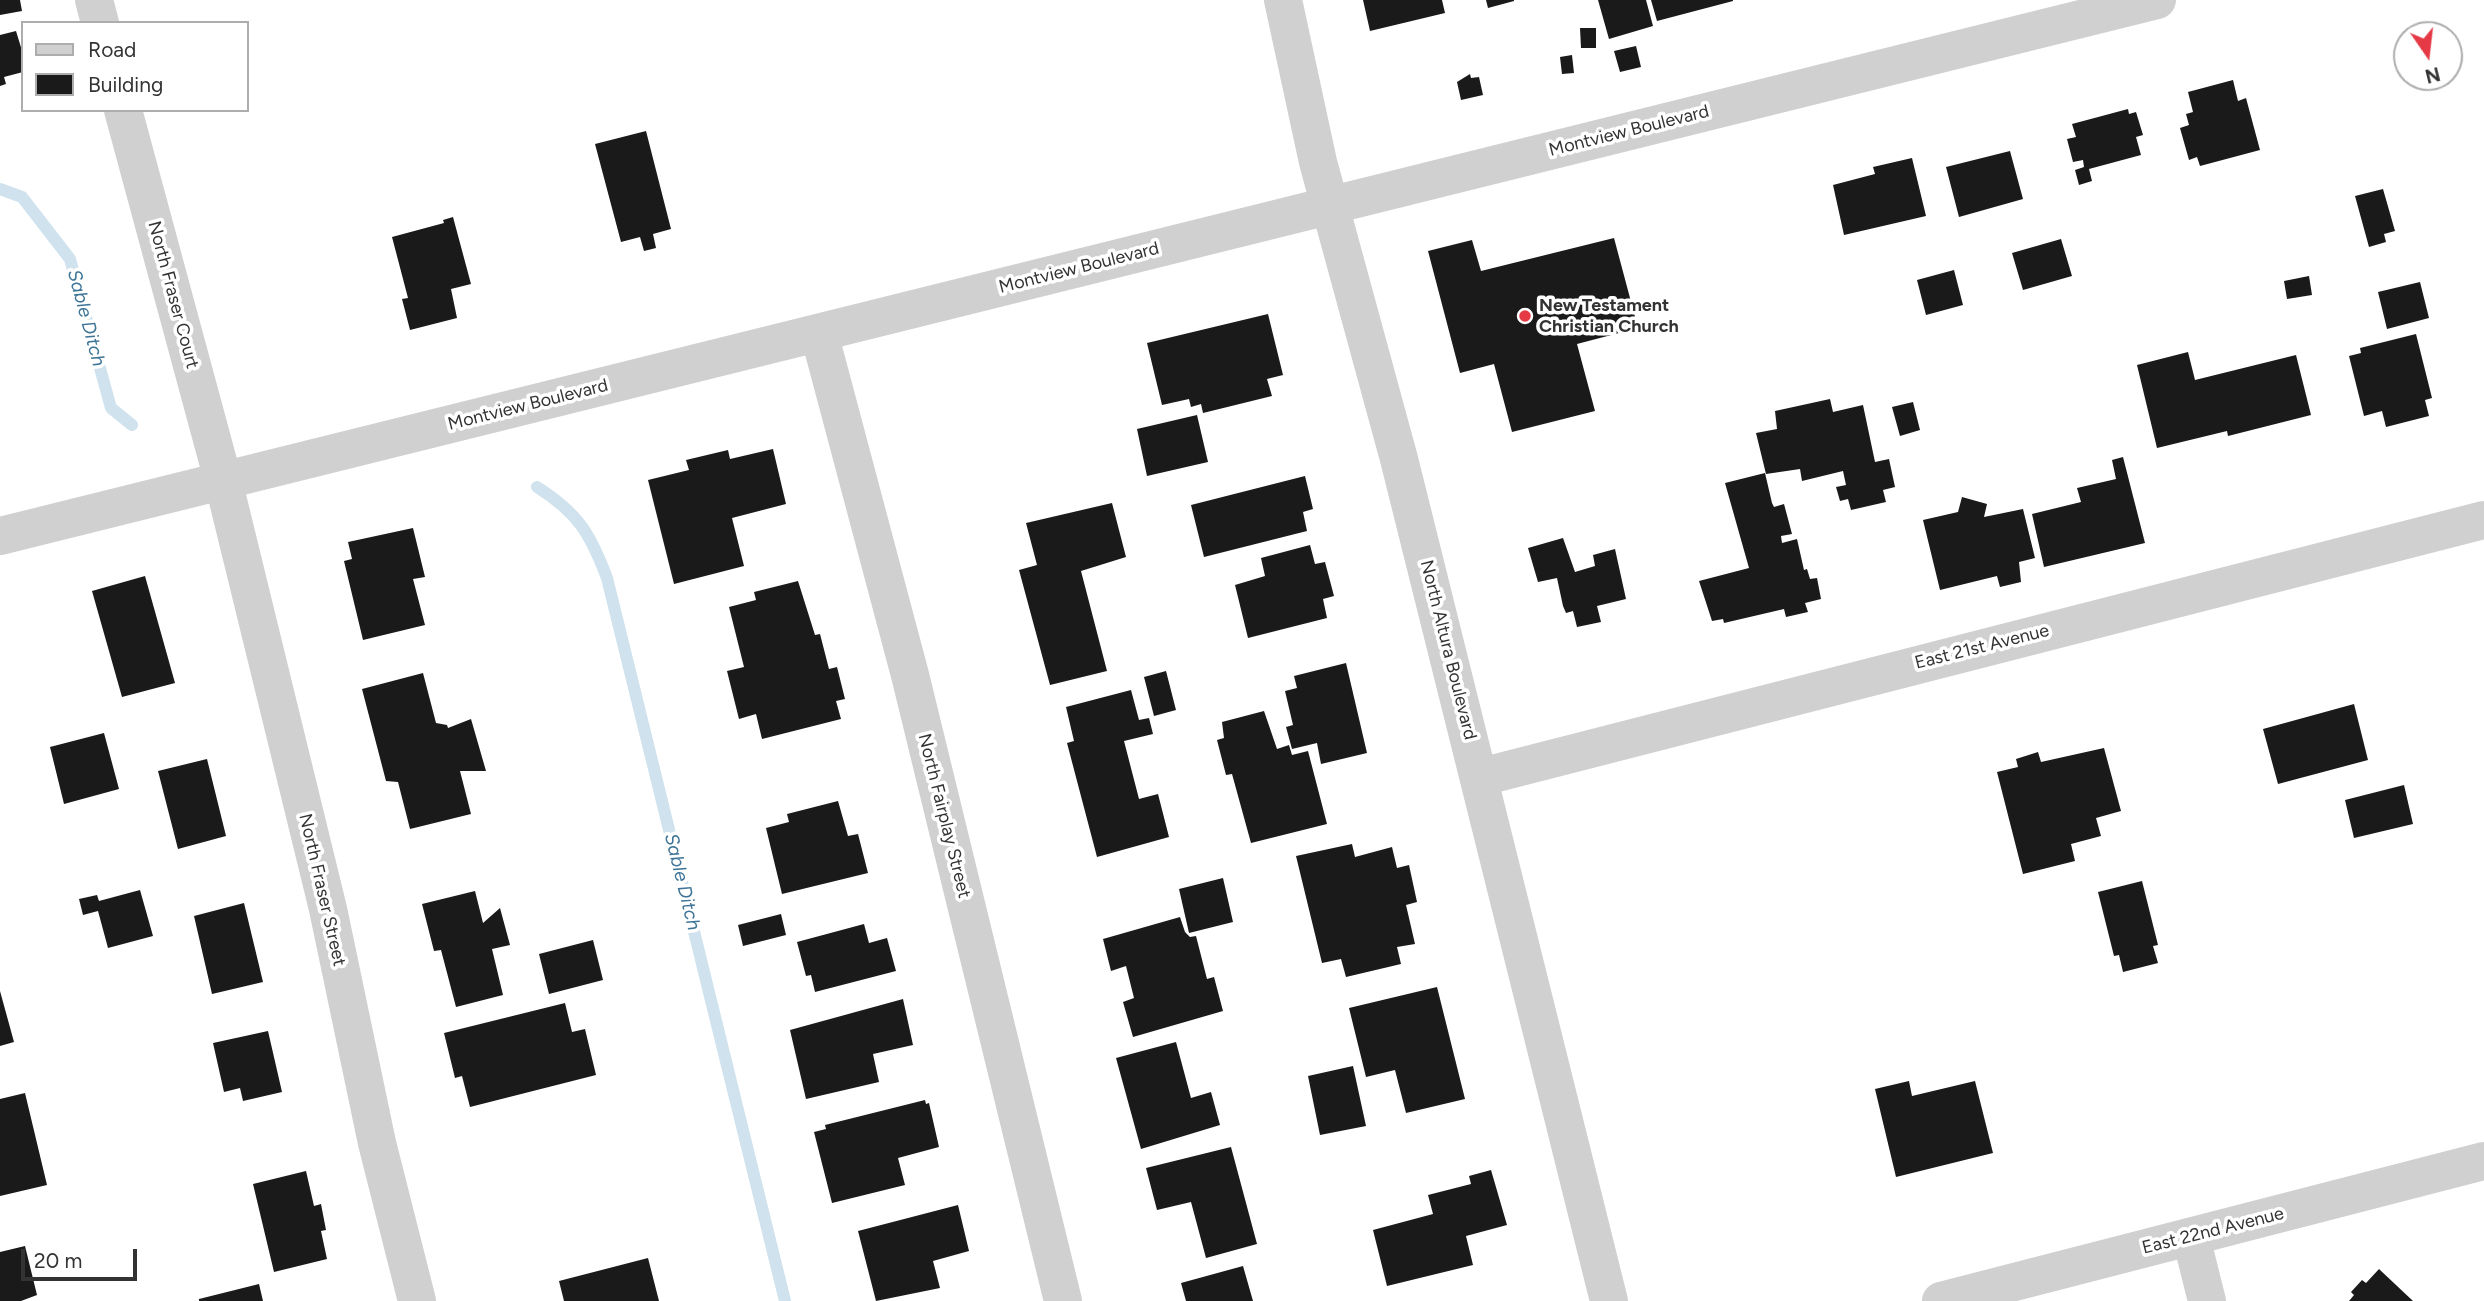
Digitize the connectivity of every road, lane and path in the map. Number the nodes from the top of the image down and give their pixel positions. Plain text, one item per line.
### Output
1 (94, 0) edge
2 (1283, 0) edge
3 (2157, 0) edge
4 (99, 21) edge
5 (124, 112) edge
6 (1331, 205) junction
7 (820, 332) junction
8 (223, 481) junction
9 (2484, 520) edge
10 (0, 536) edge
11 (1481, 777) junction
12 (2484, 1161) edge
13 (2191, 1237) junction
14 (417, 1301) edge
15 (1063, 1301) edge
16 (1609, 1301) edge
17 (1941, 1301) edge
18 (2207, 1301) edge

1 - 4 street
2 - 6 street, North Altura Boulevard
3 - 6 street, Montview Boulevard
5 - 8 street, North Fraser Court
6 - 7 street, Montview Boulevard
6 - 11 street, North Altura Boulevard
7 - 8 street, Montview Boulevard
7 - 15 street, North Fairplay Street
8 - 10 street, Montview Boulevard
8 - 14 street, North Fraser Street
9 - 11 street, East 21st Avenue
11 - 16 street, North Altura Boulevard
12 - 13 street, East 22nd Avenue
13 - 17 street, East 22nd Avenue
13 - 18 street

